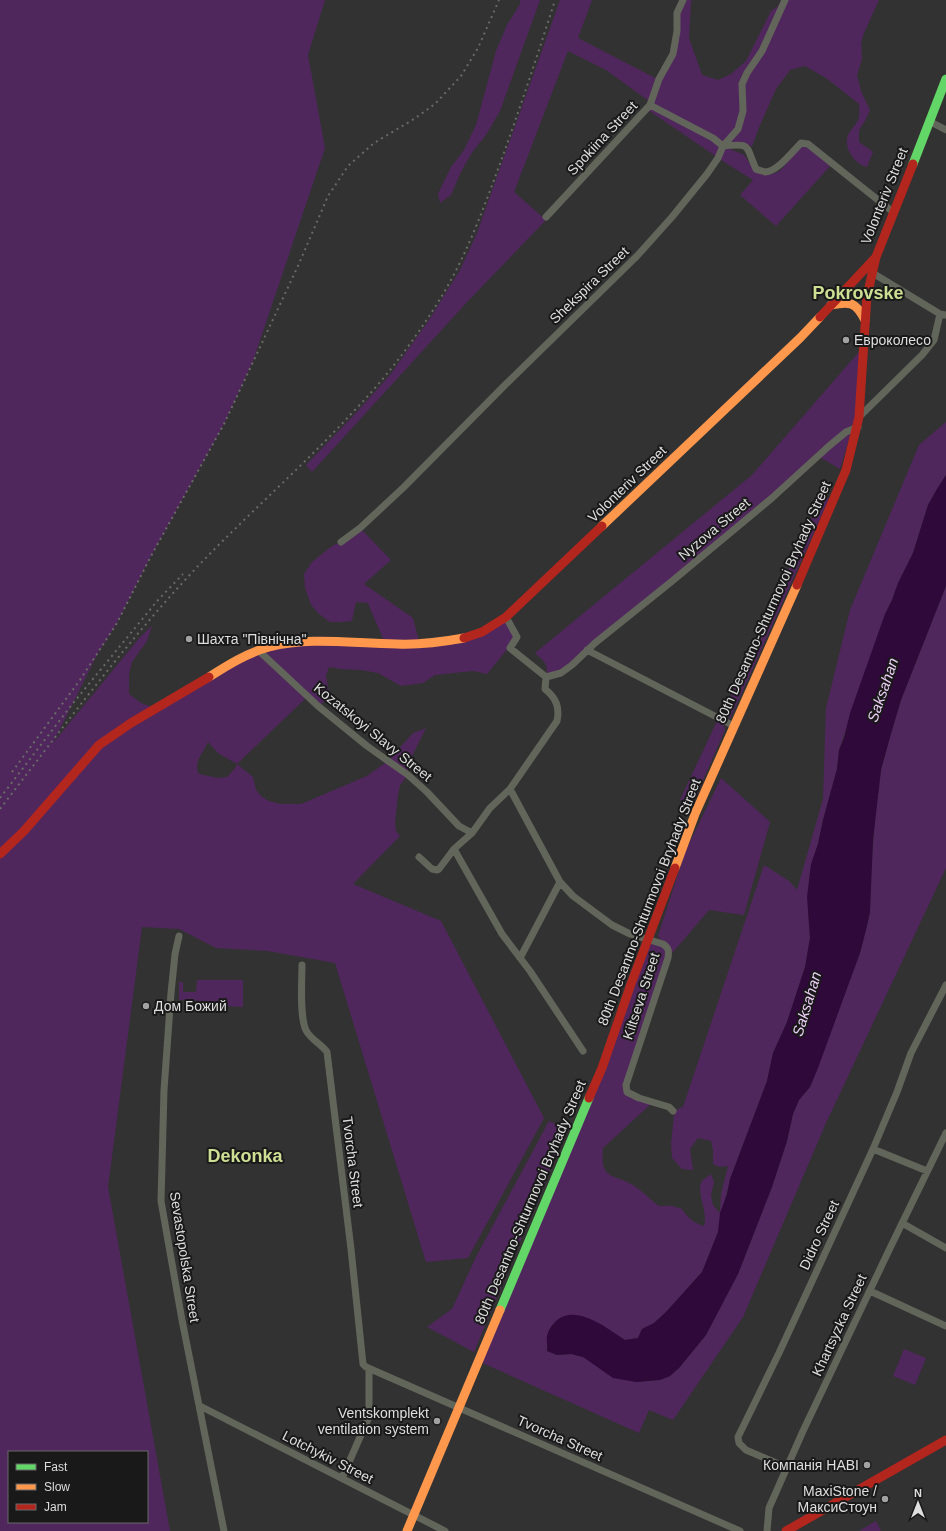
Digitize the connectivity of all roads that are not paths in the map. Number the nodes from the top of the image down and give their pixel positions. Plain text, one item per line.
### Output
1 (683, 0) edge
2 (785, 0) edge
3 (946, 79) edge
4 (650, 105) junction
5 (929, 121) junction
6 (946, 130) edge
7 (723, 146) junction
8 (893, 212) junction
9 (546, 217) dead end
10 (876, 257) junction
11 (872, 272) junction
12 (832, 305) junction
13 (943, 315) edge
14 (866, 323) junction
15 (859, 417) junction
16 (858, 427) junction
17 (341, 542) dead end
18 (506, 617) junction
19 (258, 650) junction
20 (586, 650) junction
21 (546, 677) junction
22 (734, 726) junction
23 (510, 789) junction
24 (472, 833) junction
25 (454, 849) junction
26 (0, 854) edge
27 (419, 857) dead end
28 (560, 882) junction
29 (179, 936) dead end
30 (648, 939) junction
31 (520, 958) junction
32 (302, 965) dead end
33 (946, 985) edge
34 (583, 1050) dead end
35 (673, 1111) dead end
36 (946, 1133) edge
37 (873, 1149) junction
38 (928, 1171) junction
39 (902, 1223) junction
40 (946, 1248) edge
41 (870, 1291) junction
42 (946, 1326) edge
43 (368, 1370) junction
44 (200, 1406) junction
45 (459, 1408) junction
46 (946, 1440) edge
47 (788, 1468) junction
48 (342, 1478) junction
49 (414, 1515) junction
50 (224, 1531) edge
51 (407, 1531) edge
52 (445, 1531) edge
53 (740, 1531) edge
54 (767, 1531) edge
55 (786, 1531) edge

1 - 4 street, Spokiina Street
2 - 7 street, Shekspira Street
3 - 5 street, Volonteriv Street
4 - 7 street
4 - 9 street, Spokiina Street
5 - 6 street
5 - 8 street, Volonteriv Street
7 - 8 street
7 - 17 street, Shekspira Street
8 - 10 street, Volonteriv Street
10 - 11 street, 80th Desantno-Shturmovoi Bryhady Street
10 - 12 street, Volonteriv Street
11 - 13 street
11 - 14 street, 80th Desantno-Shturmovoi Bryhady Street
12 - 14 street
12 - 18 street, Volonteriv Street
13 - 15 street
14 - 15 street, 80th Desantno-Shturmovoi Bryhady Street
15 - 16 street, 80th Desantno-Shturmovoi Bryhady Street
16 - 20 street, Nyzova Street
16 - 22 street, 80th Desantno-Shturmovoi Bryhady Street
18 - 19 street, Volonteriv Street
18 - 21 street
19 - 24 street, Kozatskoyi Slavy Street
19 - 26 street, Volonteriv Street
20 - 21 street, Nyzova Street
20 - 22 street
21 - 23 street
22 - 30 street, 80th Desantno-Shturmovoi Bryhady Street
23 - 24 street
23 - 28 street, Kiltseva Street
24 - 25 street
25 - 27 street
25 - 31 street
28 - 30 street, Kiltseva Street
28 - 31 street
29 - 44 street, Sevastopolska Street
30 - 35 street, Kiltseva Street
30 - 45 street, 80th Desantno-Shturmovoi Bryhady Street
31 - 34 street
32 - 43 street, Tvorcha Street
33 - 37 street, Didro Street
36 - 38 street, Khartsyzka Street
37 - 38 street
37 - 47 street, Didro Street
38 - 39 street, Khartsyzka Street
39 - 40 street
39 - 41 street, Khartsyzka Street
41 - 42 street
41 - 47 street, Khartsyzka Street
43 - 45 street, Tvorcha Street
43 - 48 street, Tvorcha Street
44 - 48 street, Lotchykiv Street
44 - 50 street, Sevastopolska Street
45 - 49 street, 80th Desantno-Shturmovoi Bryhady Street
45 - 53 street, Tvorcha Street
46 - 55 street
47 - 54 street, Khartsyzka Street
48 - 49 street, Lotchykiv Street
49 - 51 street, 80th Desantno-Shturmovoi Bryhady Street
49 - 52 street, Lotchykiv Street

